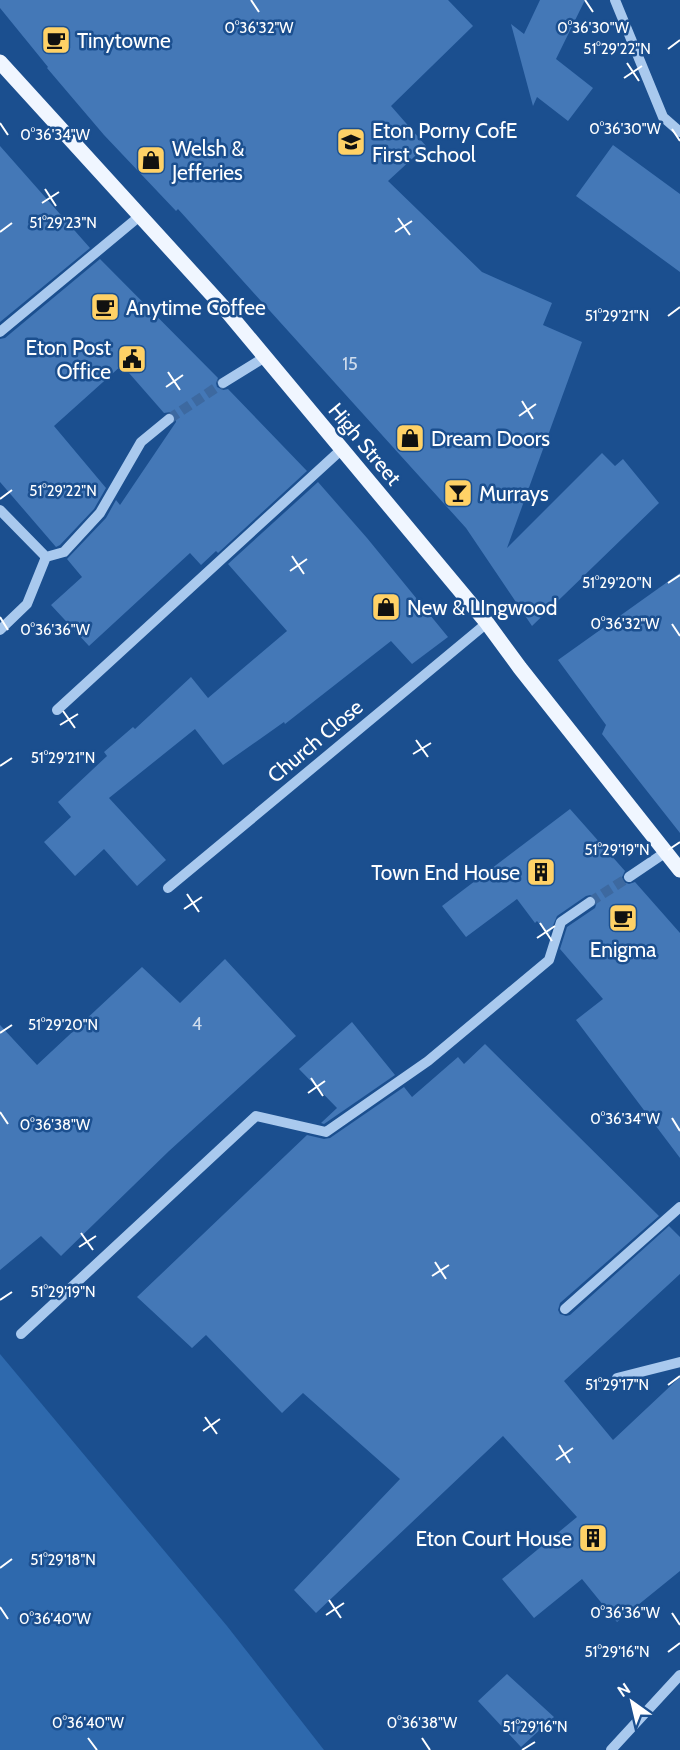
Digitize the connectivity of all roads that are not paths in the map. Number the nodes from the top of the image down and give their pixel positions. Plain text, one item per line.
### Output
1 (615, 0) edge
2 (0, 62) edge
3 (680, 132) edge
4 (141, 215) junction
5 (0, 332) edge
6 (265, 357) junction
7 (223, 383) tunnel mouth
8 (169, 419) tunnel mouth
9 (342, 449) junction
10 (0, 510) edge
11 (46, 557) junction
12 (487, 623) junction
13 (0, 630) edge
14 (57, 710) dead end
15 (666, 852) junction
16 (680, 870) edge
17 (629, 877) tunnel mouth
18 (168, 888) dead end
19 (590, 902) tunnel mouth
20 (680, 1207) edge
21 (566, 1309) dead end
22 (21, 1334) dead end
23 (680, 1362) edge
24 (617, 1378) dead end
25 (680, 1675) edge
26 (611, 1750) edge

1 - 3 street
2 - 4 main road, High Street
4 - 5 street
4 - 6 main road, High Street
6 - 7 street
6 - 9 main road, High Street
8 - 11 street
9 - 12 main road, High Street
9 - 14 street
10 - 11 street
11 - 13 street
12 - 15 main road, High Street
12 - 18 street, Church Close
15 - 16 main road, High Street
15 - 17 street
19 - 22 street
20 - 21 street
23 - 24 street
25 - 26 street

